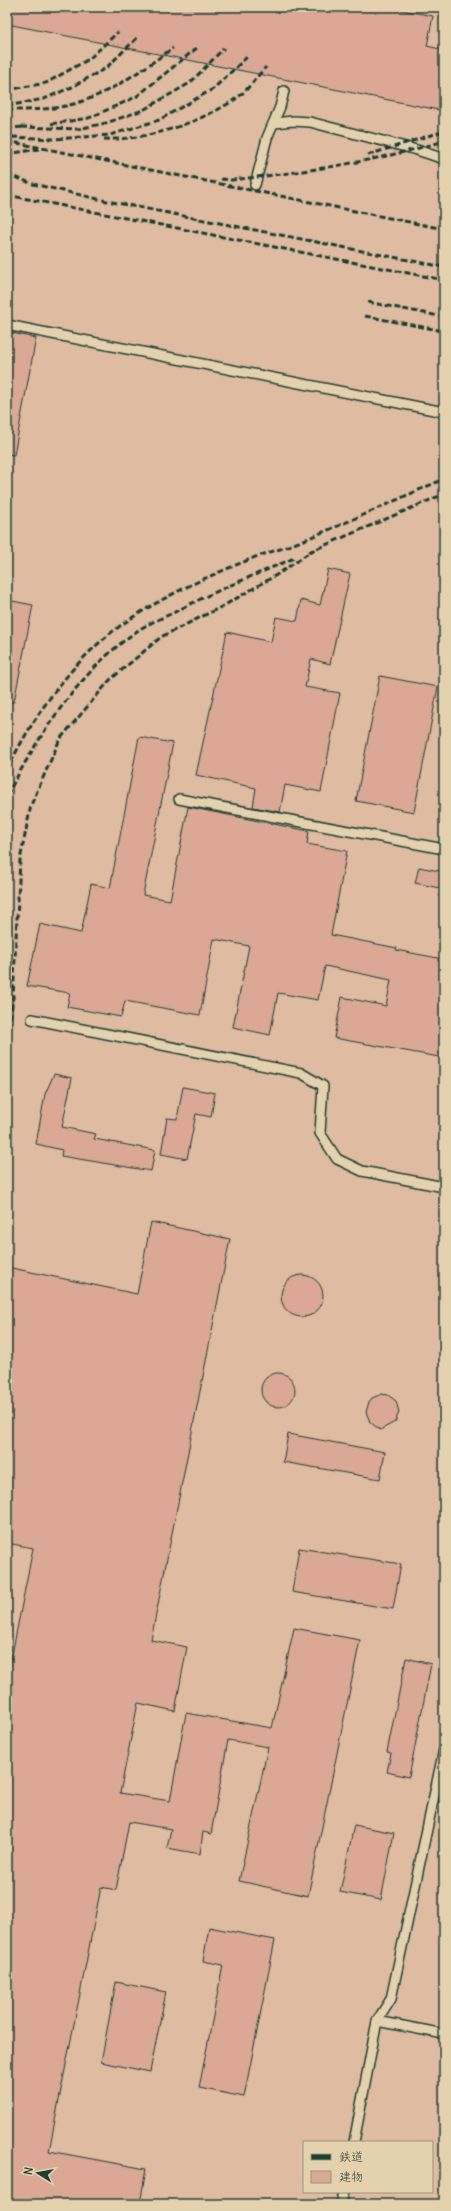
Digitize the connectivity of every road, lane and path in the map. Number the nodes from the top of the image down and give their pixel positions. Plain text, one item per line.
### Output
1 (284, 91) dead end
2 (274, 123) junction
3 (444, 159) edge
4 (255, 185) dead end
5 (7, 325) edge
6 (444, 412) edge
7 (179, 799) dead end
8 (444, 849) edge
9 (32, 1018) dead end
10 (444, 1187) edge
11 (444, 1749) edge
12 (377, 2021) junction
13 (444, 2034) edge
14 (354, 2141) edge
15 (344, 2193) edge
16 (342, 2204) edge

1 - 2 lane
2 - 3 lane
2 - 4 lane
5 - 6 lane
7 - 8 lane
9 - 10 lane
11 - 12 lane
12 - 13 lane
12 - 14 lane
15 - 16 lane

